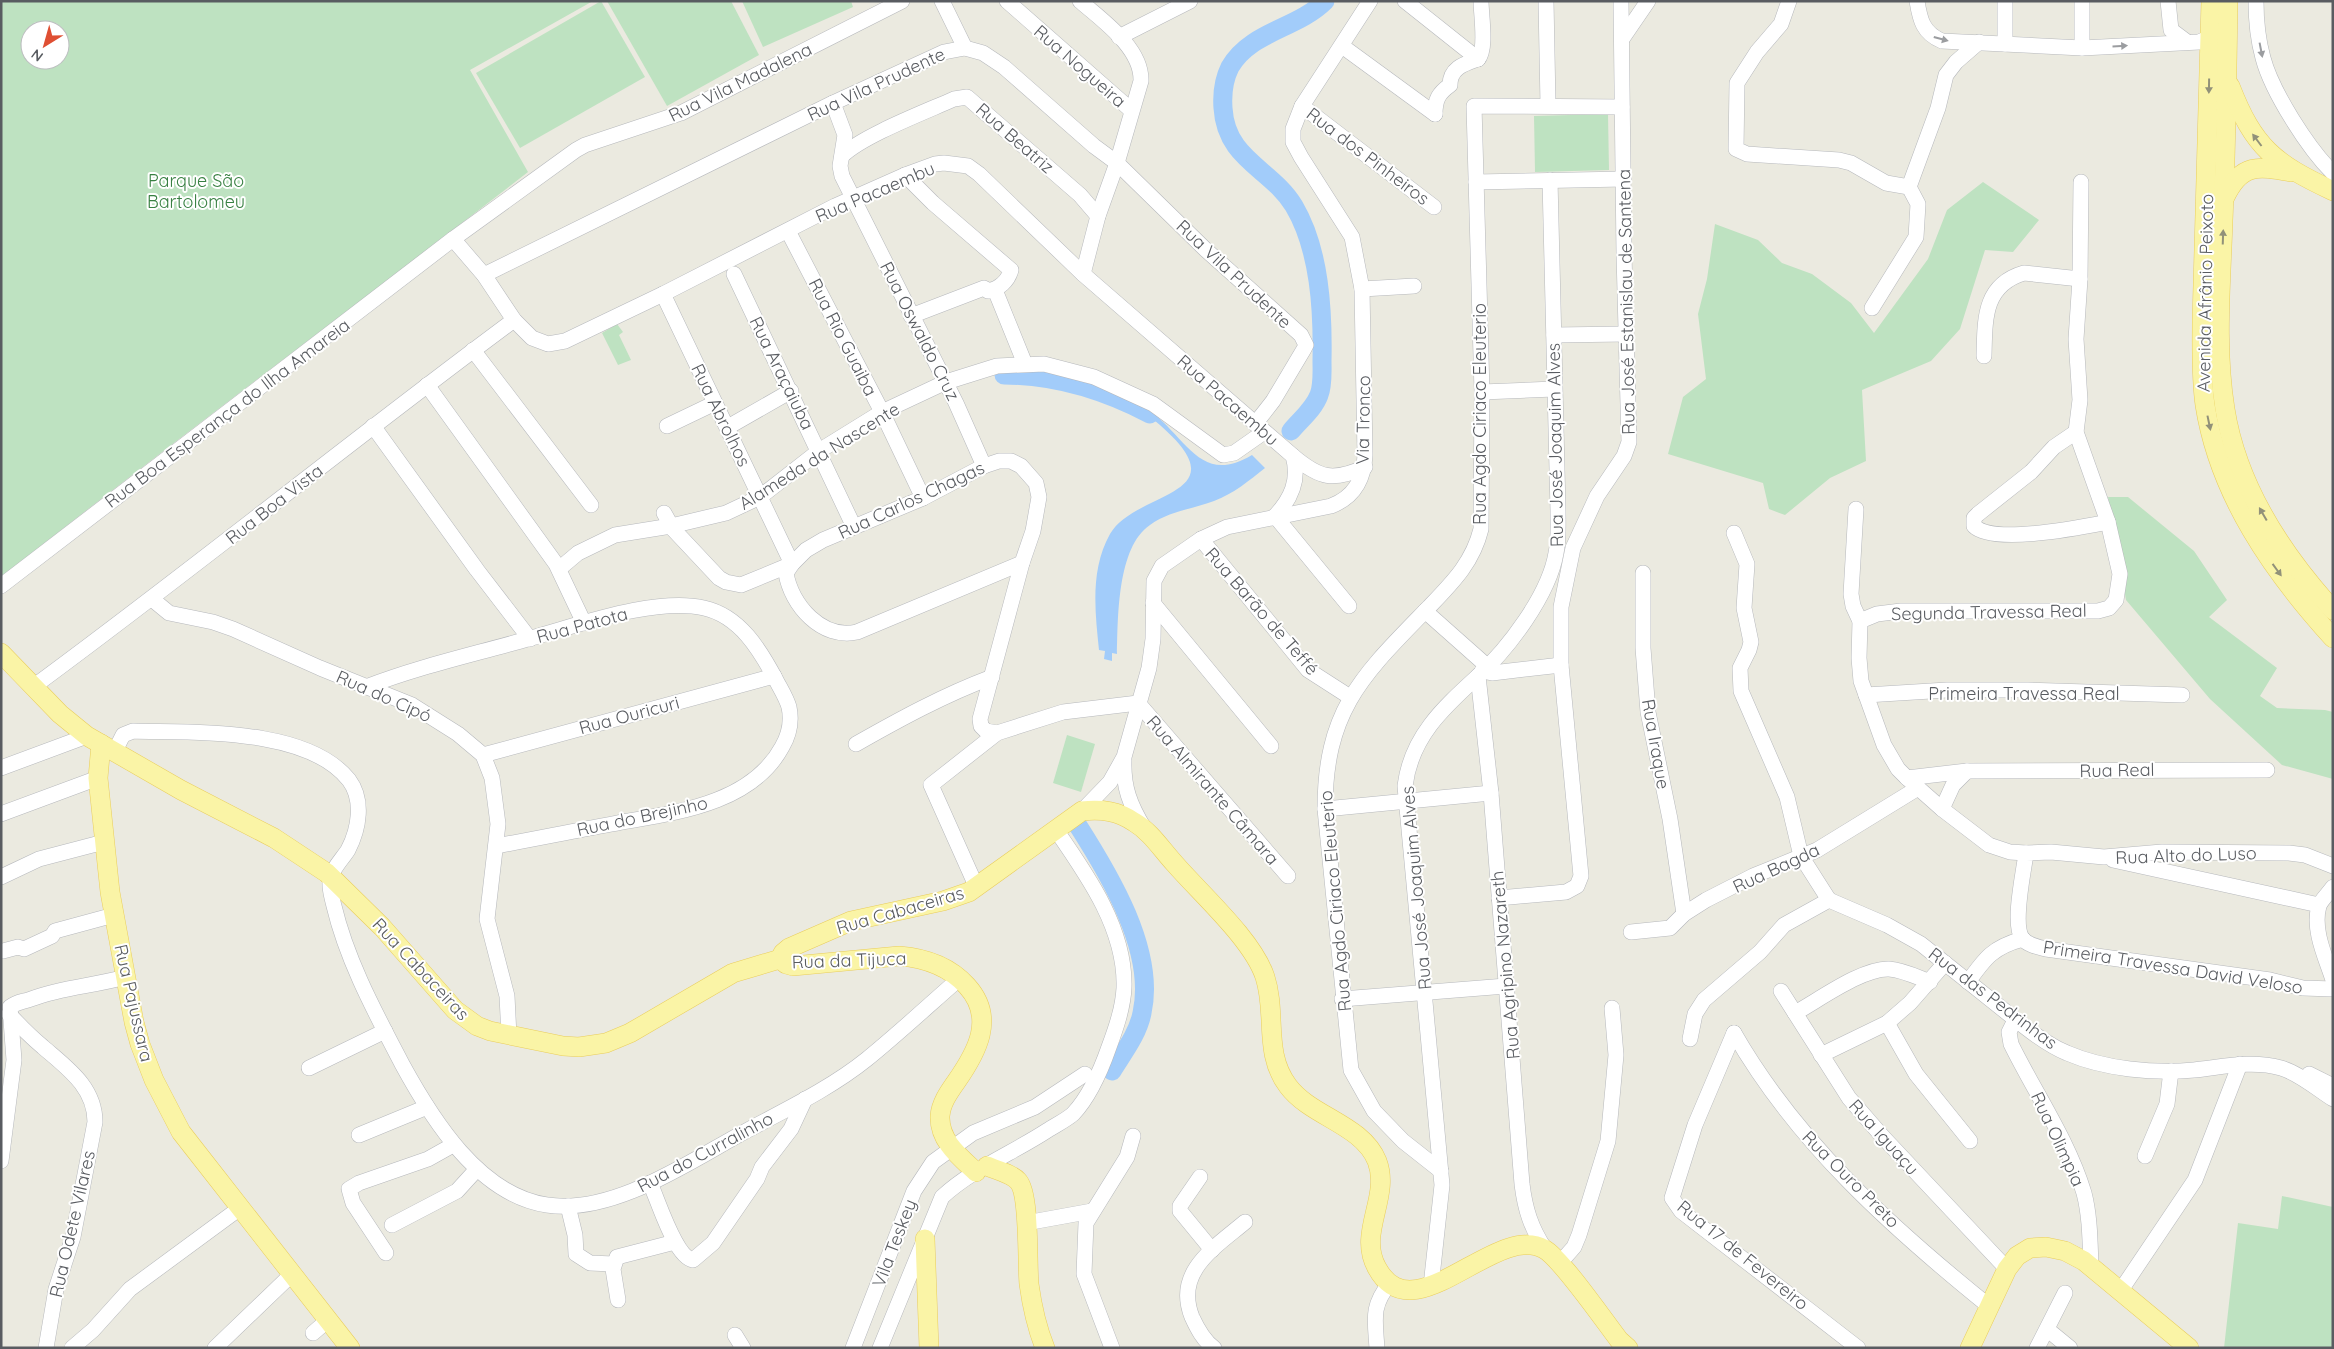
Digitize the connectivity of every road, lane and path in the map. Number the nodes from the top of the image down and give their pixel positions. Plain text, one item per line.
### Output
1 (902, 1) edge
2 (942, 1) edge
3 (1007, 1) edge
4 (1080, 1) edge
5 (1190, 1) edge
6 (1370, 1) edge
7 (1405, 1) edge
8 (1481, 1) edge
9 (1546, 1) edge
10 (1621, 1) edge
11 (1648, 1) edge
12 (1789, 1) edge
13 (1917, 1) edge
14 (2004, 1) edge
15 (2082, 1) edge
16 (2168, 1) edge
17 (2211, 1) edge
18 (2228, 1) edge
19 (2256, 1) edge
20 (2219, 35) junction
21 (1119, 38) junction
22 (1622, 38) junction
23 (1979, 42) junction
24 (2187, 42) junction
25 (2005, 44) junction
26 (1342, 46) junction
27 (965, 48) junction
28 (2082, 48) junction
29 (1478, 59) junction
30 (2226, 77) junction
31 (833, 103) junction
32 (1302, 106) junction
33 (1548, 106) junction
34 (1622, 107) junction
35 (1131, 110) junction
36 (842, 156) junction
37 (1117, 163) junction
38 (2294, 172) junction
39 (2333, 173) edge
40 (905, 175) junction
41 (1624, 179) junction
42 (1550, 180) junction
43 (1476, 182) junction
44 (2081, 182) dead end
45 (1909, 186) junction
46 (2333, 191) edge
47 (854, 198) junction
48 (2224, 200) junction
49 (1434, 207) dead end
50 (1098, 216) junction
51 (788, 231) junction
52 (453, 239) junction
53 (484, 274) junction
54 (734, 274) dead end
55 (1083, 274) junction
56 (2080, 278) junction
57 (1414, 286) dead end
58 (1362, 289) junction
59 (995, 290) junction
60 (663, 294) junction
61 (1872, 308) dead end
62 (911, 316) junction
63 (514, 320) junction
64 (1626, 334) junction
65 (1554, 335) junction
66 (473, 350) junction
67 (1984, 356) dead end
68 (1025, 364) junction
69 (946, 382) junction
70 (427, 385) junction
71 (1554, 389) junction
72 (791, 391) junction
73 (1482, 392) junction
74 (715, 403) junction
75 (882, 412) junction
76 (373, 426) junction
77 (667, 426) dead end
78 (728, 427) junction
79 (1259, 428) junction
80 (2076, 432) junction
81 (819, 451) junction
82 (1293, 456) junction
83 (984, 466) junction
84 (1365, 467) junction
85 (760, 497) junction
86 (923, 498) junction
87 (591, 506) dead end
88 (1856, 508) dead end
89 (664, 512) dead end
90 (1275, 516) junction
91 (2108, 522) junction
92 (671, 526) junction
93 (854, 526) junction
94 (1734, 533) dead end
95 (1201, 539) junction
96 (1022, 563) junction
97 (792, 564) junction
98 (559, 569) junction
99 (1643, 573) dead end
100 (1, 586) edge
101 (152, 599) junction
102 (1152, 603) junction
103 (1349, 606) dead end
104 (2333, 610) edge
105 (1425, 611) junction
106 (1860, 621) junction
107 (584, 623) junction
108 (2333, 638) edge
109 (530, 639) junction
110 (1, 652) edge
111 (1561, 665) junction
112 (1482, 671) junction
113 (774, 676) junction
114 (992, 677) junction
115 (366, 686) junction
116 (33, 687) junction
117 (1866, 695) junction
118 (2182, 695) dead end
119 (1350, 697) junction
120 (1138, 703) junction
121 (997, 733) junction
122 (101, 744) junction
123 (856, 744) dead end
124 (1271, 746) dead end
125 (484, 755) junction
126 (1124, 757) junction
127 (1, 768) edge
128 (2267, 770) dead end
129 (1966, 771) junction
130 (98, 778) junction
131 (1913, 783) junction
132 (1490, 793) junction
133 (1405, 799) junction
134 (1325, 809) junction
135 (1942, 809) junction
136 (1082, 811) junction
137 (1, 814) edge
138 (1145, 829) junction
139 (1056, 830) junction
140 (104, 842) junction
141 (496, 846) junction
142 (2032, 853) junction
143 (1801, 856) junction
144 (2104, 858) junction
145 (2333, 866) edge
146 (331, 876) junction
147 (1288, 876) dead end
148 (1, 877) edge
149 (2333, 887) edge
150 (977, 888) junction
151 (1499, 898) junction
152 (1829, 900) junction
153 (2319, 906) junction
154 (1684, 914) junction
155 (114, 915) junction
156 (1631, 932) dead end
157 (2023, 939) junction
158 (3, 951) dead end
159 (780, 960) junction
160 (1944, 963) junction
161 (125, 978) junction
162 (960, 978) junction
163 (2333, 980) edge
164 (1930, 982) junction
165 (1968, 982) junction
166 (1506, 986) junction
167 (2333, 989) edge
168 (1781, 990) dead end
169 (1424, 991) junction
170 (1342, 999) junction
171 (1612, 1008) dead end
172 (1795, 1013) junction
173 (5, 1018) edge
174 (2015, 1020) junction
175 (1887, 1023) junction
176 (385, 1031) junction
177 (1734, 1033) joint
178 (509, 1036) junction
179 (1690, 1039) dead end
180 (1820, 1055) junction
181 (2240, 1064) junction
182 (309, 1068) dead end
183 (2283, 1068) junction
184 (2172, 1071) junction
185 (1085, 1074) dead end
186 (2333, 1086) edge
187 (805, 1099) junction
188 (2333, 1099) edge
189 (427, 1107) junction
190 (359, 1135) dead end
191 (1133, 1136) dead end
192 (1970, 1141) dead end
193 (453, 1145) junction
194 (951, 1149) junction
195 (2145, 1156) dead end
196 (1, 1161) edge
197 (477, 1169) junction
198 (982, 1169) junction
199 (1441, 1171) junction
200 (1200, 1176) dead end
201 (650, 1183) junction
202 (568, 1206) junction
203 (237, 1210) junction
204 (1092, 1211) junction
205 (1026, 1222) junction
206 (1244, 1222) dead end
207 (392, 1224) dead end
208 (925, 1239) junction
209 (675, 1242) junction
210 (1545, 1249) junction
211 (1212, 1250) junction
212 (386, 1252) dead end
213 (613, 1264) junction
214 (1559, 1264) junction
215 (2091, 1266) junction
216 (2007, 1269) junction
217 (291, 1275) junction
218 (1390, 1283) junction
219 (1431, 1286) junction
220 (2121, 1290) junction
221 (2065, 1293) dead end
222 (618, 1300) dead end
223 (1990, 1307) junction
224 (328, 1320) junction
225 (2048, 1330) junction
226 (313, 1333) dead end
227 (46, 1348) edge
228 (72, 1348) edge
229 (215, 1348) edge
230 (350, 1348) edge
231 (853, 1348) edge
232 (880, 1348) edge
233 (929, 1348) edge
234 (1045, 1348) edge
235 (1112, 1348) edge
236 (1214, 1348) edge
237 (1377, 1348) edge
238 (1628, 1348) edge
239 (1858, 1348) edge
240 (1970, 1348) edge
241 (2038, 1348) edge
242 (2070, 1348) edge
243 (2189, 1348) edge

1 - 52 street, Rua Vila Madalena
2 - 27 street
3 - 35 street, Rua Nogueira
4 - 21 street
5 - 21 street
6 - 26 street, Via Tronco
7 - 29 street
8 - 29 street
9 - 33 street
10 - 22 street, Rua José Estanislau de Santena
11 - 22 street
12 - 45 street
13 -> 23 street
14 - 25 street
15 - 28 street
16 - 24 street
17 - 20 main road, Avenida Afrânio Peixoto
18 - 20 main road, Avenida Afrânio Peixoto
19 -> 39 street
20 - 24 street
20 - 30 main road, Avenida Afrânio Peixoto
20 -> 108 main road, Avenida Afrânio Peixoto
21 - 35 street
22 - 34 street, Rua José Estanislau de Santena
23 - 25 street
23 - 45 street
28 -> 24 street
25 - 28 street
26 - 29 street
26 - 32 street, Via Tronco
27 - 31 street, Rua Vila Prudente
27 - 37 street, Rua Vila Prudente
38 -> 30 main road
30 - 48 main road, Avenida Afrânio Peixoto
31 - 36 street
31 - 53 street, Rua Vila Prudente
32 - 49 street, Rua dos Pinheiros
32 - 58 street, Via Tronco
33 - 34 street
33 - 43 street, Rua Agdo Ciriaco Eleuterio
34 - 41 street, Rua José Estanislau de Santena
35 - 37 street
36 - 47 street
36 - 50 street, Rua Beatriz
37 - 50 street
37 - 79 street, Rua Vila Prudente
38 - 46 main road
38 - 48 main road
40 - 47 street, Rua Pacaembu
40 - 55 street, Rua Pacaembu
40 - 59 street
41 - 42 street
41 - 64 street, Rua José Estanislau de Santena
42 - 43 street
42 - 65 street, Rua José Joaquim Alves
43 - 73 street, Rua Agdo Ciriaco Eleuterio
44 - 56 street, Segunda Travessa Real
45 - 61 street
47 - 51 street, Rua Pacaembu
47 - 62 street, Rua Oswaldo Cruz
104 -> 48 main road, Avenida Afrânio Peixoto
50 - 55 street
51 - 60 street, Rua Pacaembu
51 - 75 street, Rua Rio Guaiba
52 - 53 street, Rua Pacaembu
52 - 100 street, Rua Boa Esperança do Ilha Amareia
53 - 63 street, Rua Pacaembu
54 - 72 street, Rua Araçaiuba
55 - 79 street, Rua Pacaembu
56 - 67 street
56 - 80 street, Segunda Travessa Real
57 - 58 street
58 - 84 street, Via Tronco
59 - 62 street
59 - 68 street
60 - 63 street, Rua Pacaembu
60 - 74 street, Rua Abrolhos
62 - 69 street, Rua Oswaldo Cruz
63 - 66 street, Rua Boa Vista
64 - 65 street
64 - 111 street, Rua José Estanislau de Santena
65 - 71 street, Rua José Joaquim Alves
66 - 70 street, Rua Boa Vista
66 - 87 street
68 - 69 street, Alameda da Nascente
68 - 79 street, Alameda da Nascente
69 - 75 street, Alameda da Nascente
69 - 83 street, Rua Oswaldo Cruz
70 - 76 street, Rua Boa Vista
70 - 98 street
71 - 73 street
71 - 112 street, Rua José Joaquim Alves
72 - 78 street
72 - 81 street, Rua Araçaiuba
73 - 105 street, Rua Agdo Ciriaco Eleuterio
74 - 77 street
74 - 78 street, Rua Abrolhos
75 - 81 street, Alameda da Nascente
75 - 86 street, Rua Rio Guaiba
76 - 101 street, Rua Boa Vista
76 - 109 street
78 - 85 street, Rua Abrolhos
79 - 82 street, Rua Pacaembu
80 - 91 street, Segunda Travessa Real
80 - 91 street
81 - 85 street, Alameda da Nascente
81 - 93 street, Rua Araçaiuba
82 - 84 street, Rua Pacaembu
82 - 90 street, Rua Pacaembu
83 - 86 street, Rua Carlos Chagas
83 - 96 street, Rua Carlos Chagas
84 - 90 street, Via Tronco
85 - 92 street, Alameda da Nascente
85 - 97 street, Rua Abrolhos
86 - 93 street, Rua Carlos Chagas
88 - 106 street
89 - 92 street, Rua Carlos Chagas
90 - 95 street, Via Tronco
90 - 103 street
91 - 106 street, Segunda Travessa Real
92 - 97 street, Rua Carlos Chagas
92 - 98 street, Alameda da Nascente
93 - 97 street, Rua Carlos Chagas
94 - 143 street
95 - 102 street, Via Tronco
95 - 119 street, Rua Barão de Teffé
96 - 97 street
96 - 114 street, Rua Carlos Chagas
98 - 107 street
99 - 154 street, Rua Iraque
101 - 115 street, Rua do Cipó
101 - 116 street, Rua Boa Vista
102 - 120 street, Via Tronco
102 - 124 street
105 - 112 street
105 - 119 street, Rua Agdo Ciriaco Eleuterio
106 - 117 street, Rua Alto do Luso
107 - 109 street, Rua Patota
107 - 113 street, Rua Patota
109 - 115 street, Rua Patota
110 - 116 main road, Rua Cabaceiras
111 - 112 street
111 - 151 street, Rua José Estanislau de Santena
112 - 132 street, Rua Agripino Nazareth
112 - 133 street, Rua José Joaquim Alves
113 - 125 street, Rua Ouricuri
113 - 141 street, Rua do Brejinho
114 - 121 street, Rua Carlos Chagas
114 - 123 street
115 - 125 street, Rua do Cipó
116 - 122 main road, Rua Cabaceiras
117 - 118 street, Primeira Travessa Real
117 - 131 street, Rua Alto do Luso
119 - 134 street, Rua Agdo Ciriaco Eleuterio
120 - 121 street
120 - 126 street, Via Tronco
120 - 147 street, Rua Almirante Câmara
121 - 150 street
122 - 127 street
122 - 130 main road, Rua Pajussara
122 - 146 main road, Rua Cabaceiras
122 - 146 street
125 - 141 street
126 - 136 street, Via Tronco
126 - 138 street
128 - 129 street, Rua Real
129 - 131 street, Rua Real
129 - 135 street
130 - 137 street
130 - 140 main road, Rua Pajussara
131 - 135 street, Rua Alto do Luso
131 - 143 street, Rua Bagda
132 - 133 street
132 - 151 street, Rua Agripino Nazareth
133 - 134 street
133 - 169 street, Rua José Joaquim Alves
134 - 170 street, Rua Agdo Ciriaco Eleuterio
135 - 142 street, Rua Alto do Luso
136 - 138 main road
136 - 139 main road, Rua Cabaceiras
138 - 218 main road
139 - 150 main road, Rua Cabaceiras
139 - 198 street
140 - 148 street
140 - 155 main road, Rua Pajussara
141 - 178 street
142 - 144 street, Rua Alto do Luso
142 - 157 street, Primeira Travessa David Veloso
143 - 152 street
143 - 154 street, Rua Bagda
144 - 145 street, Rua Alto do Luso
144 - 153 street
146 - 176 street, Rua do Curralinho
146 - 178 main road, Rua Cabaceiras
149 - 153 street
150 - 159 main road, Rua Cabaceiras
151 - 166 street, Rua Agripino Nazareth
152 - 160 street, Rua das Pedrinhas
152 - 179 street
153 - 163 street
154 - 156 street, Rua Bagda
155 - 158 street
155 - 161 main road, Rua Pajussara
157 - 165 street
157 - 167 street, Primeira Travessa David Veloso
159 - 162 main road, Rua da Tijuca
159 - 178 main road, Rua Cabaceiras
160 - 164 street
160 - 165 street, Rua das Pedrinhas
161 - 173 street
161 - 203 main road, Rua Pajussara
162 - 187 street, Rua do Curralinho
162 - 194 main road, Rua da Tijuca
164 - 172 street
164 - 175 street
165 - 174 street, Rua das Pedrinhas
166 - 169 street
166 - 210 street, Rua Agripino Nazareth
168 - 172 street, Rua Iguaçu
169 - 170 street
169 - 199 street, Rua José Joaquim Alves
170 - 199 street, Rua Agdo Ciriaco Eleuterio
171 - 214 street
172 - 180 street, Rua Iguaçu
173 - 196 street
173 - 227 street, Rua Odete Vilares
174 - 184 street, Rua das Pedrinhas
174 - 215 street, Rua Olimpia
175 - 180 street
175 - 192 street
176 - 182 street
176 - 189 street, Rua do Curralinho
177 - 223 street, Rua Ouro Preto
177 - 239 street, Rua 17 de Fevereiro
180 - 216 street, Rua Iguaçu
181 - 183 street, Rua das Pedrinhas
181 - 184 street, Rua das Pedrinhas
181 - 220 street
183 - 186 street
183 - 188 street, Rua das Pedrinhas
184 - 195 street
185 - 194 street, Vila Teskey
187 - 201 street, Rua do Curralinho
187 - 209 street
189 - 190 street
189 - 193 street, Rua do Curralinho
191 - 204 street
193 - 197 street, Rua do Curralinho
193 - 212 street
194 - 198 main road, Rua da Tijuca
194 - 231 street, Vila Teskey
197 - 202 street, Rua do Curralinho
197 - 207 street
198 - 205 main road, Rua da Tijuca
198 - 208 street
199 - 219 street, Rua José Joaquim Alves
200 - 211 street
201 - 202 street, Rua do Curralinho
201 - 209 street
202 - 213 street
203 - 217 main road, Rua Pajussara
203 - 228 street
204 - 205 street
204 - 235 street
205 - 234 main road
206 - 211 street
208 - 232 street
208 - 233 main road
209 - 213 street
210 - 214 main road
210 - 219 main road
211 - 236 street
213 - 222 street
214 - 238 main road
215 - 216 main road
215 - 220 main road
216 - 223 main road
217 - 224 main road, Rua Pajussara
217 - 229 street
218 - 219 main road
218 - 237 street
220 - 243 main road
221 - 225 street
223 - 240 main road
224 - 226 street
224 - 230 main road, Rua Pajussara
225 - 241 street
225 - 242 street

